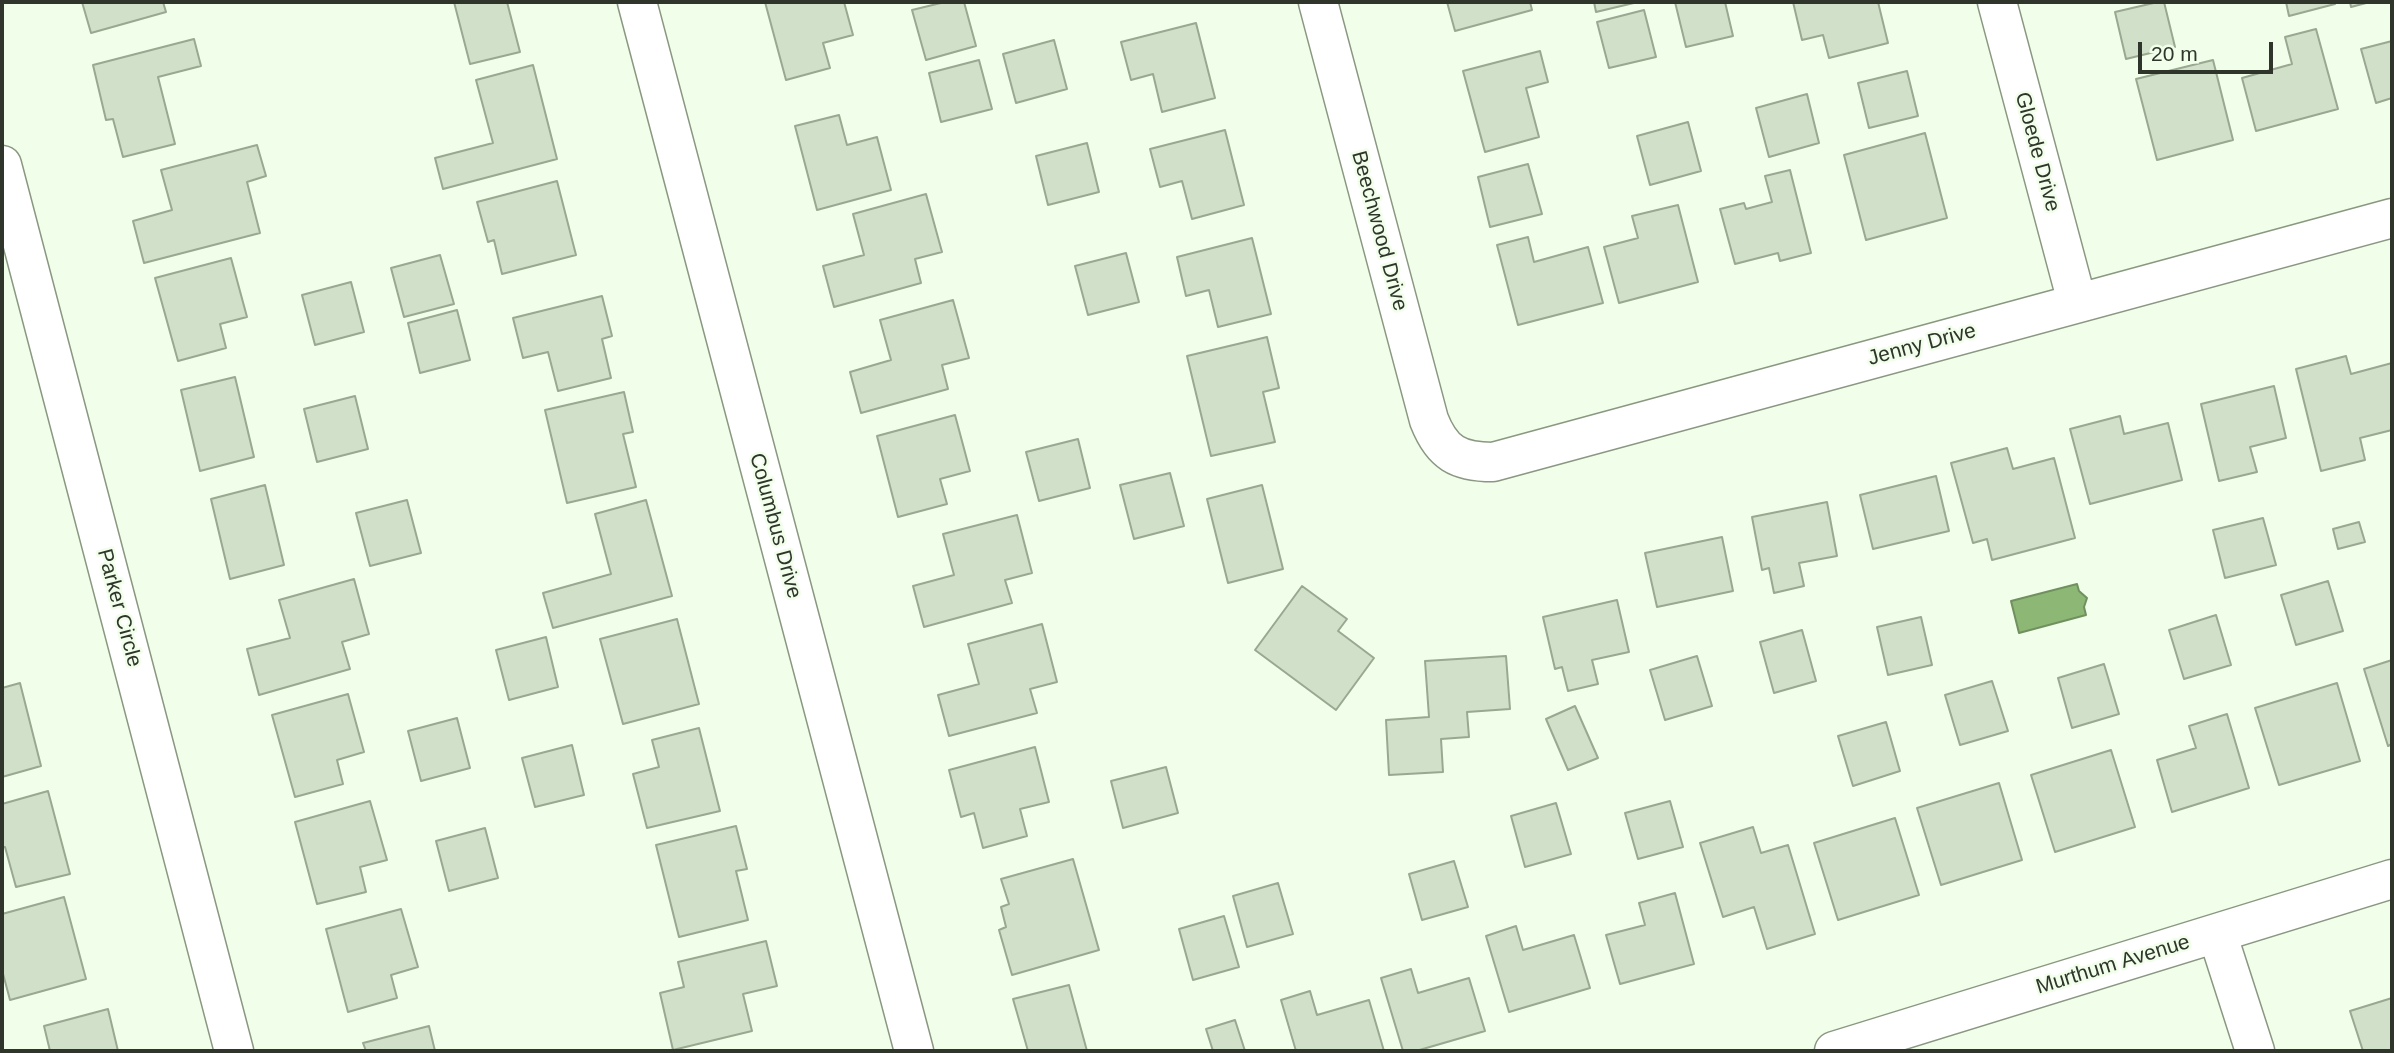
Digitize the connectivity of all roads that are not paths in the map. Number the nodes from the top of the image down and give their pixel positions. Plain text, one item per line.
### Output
1 (637, 2) edge
2 (1318, 2) edge
3 (1997, 2) edge
4 (2, 164) edge
5 (2392, 218) edge
6 (2077, 302) junction
7 (1452, 454) joint
8 (2392, 879) edge
9 (2217, 933) junction
10 (234, 1051) edge
11 (914, 1051) edge
12 (1834, 1051) edge
13 (2255, 1051) edge

1 - 11 street, Columbus Drive
2 - 7 street, Beechwood Drive
3 - 6 street, Gloede Drive
4 - 10 street, Parker Circle
5 - 6 street, Jenny Drive
6 - 7 street, Jenny Drive
8 - 9 street, Murthum Avenue
9 - 12 street, Murthum Avenue
9 - 13 street

